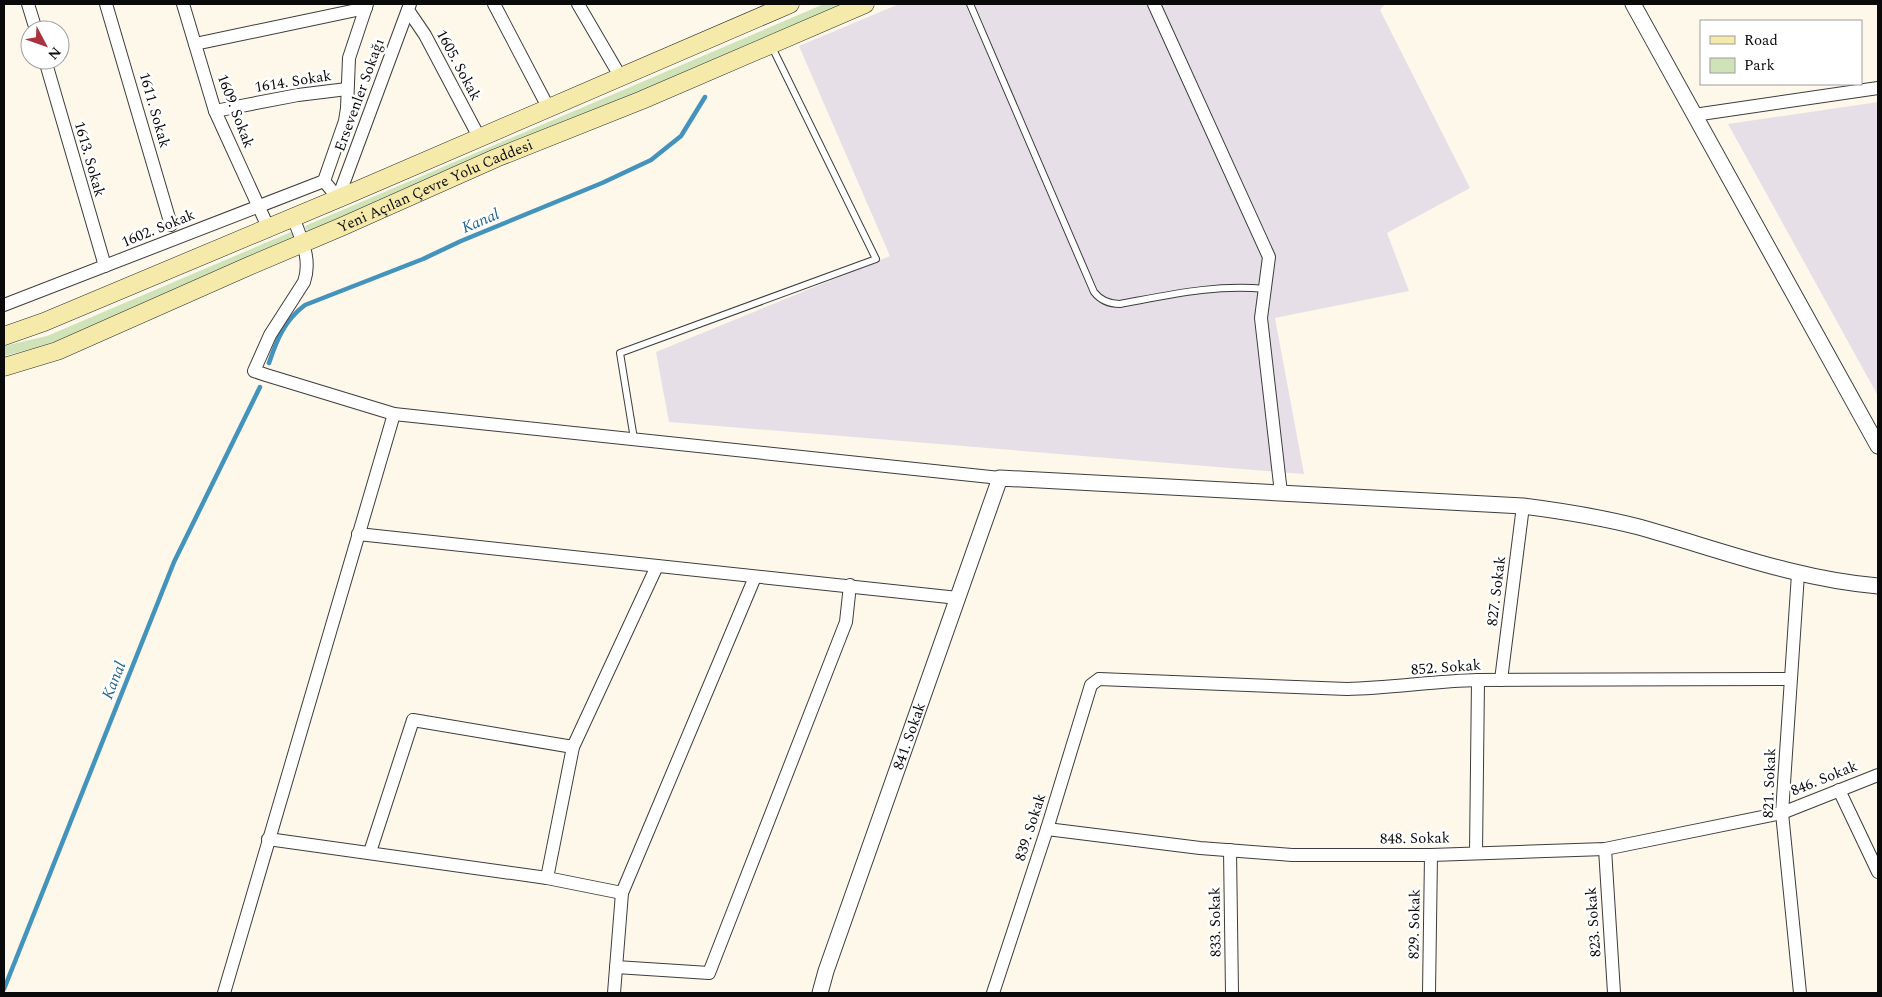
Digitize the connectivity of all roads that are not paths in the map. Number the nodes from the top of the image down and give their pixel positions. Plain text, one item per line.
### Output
1 (28, 4) edge
2 (106, 4) edge
3 (183, 4) edge
4 (494, 4) edge
5 (578, 4) edge
6 (790, 4) edge
7 (865, 4) edge
8 (970, 4) edge
9 (1154, 4) edge
10 (1633, 4) edge
11 (367, 6) edge
12 (409, 7) edge
13 (33, 20) edge
14 (195, 44) junction
15 (770, 45) junction
16 (48, 70) edge
17 (620, 76) junction
18 (1878, 88) edge
19 (347, 89) junction
20 (548, 107) junction
21 (215, 112) junction
22 (1694, 115) junction
23 (479, 137) junction
24 (324, 181) junction
25 (338, 198) junction
26 (258, 206) junction
27 (293, 217) junction
28 (171, 225) dead end
29 (268, 227) junction
30 (302, 243) junction
31 (105, 266) junction
32 (1265, 289) junction
33 (4, 305) edge
34 (4, 336) edge
35 (4, 367) edge
36 (394, 414) junction
37 (634, 439) junction
38 (1878, 446) edge
39 (1000, 478) junction
40 (1281, 493) junction
41 (1523, 506) junction
42 (358, 534) junction
43 (657, 566) junction
44 (1798, 574) junction
45 (755, 577) junction
46 (850, 585) junction
47 (1878, 586) edge
48 (958, 598) junction
49 (1104, 678) joint
50 (1790, 679) junction
51 (1478, 680) junction
52 (1501, 680) junction
53 (572, 747) junction
54 (1878, 775) edge
55 (1839, 790) junction
56 (1782, 813) junction
57 (1047, 829) junction
58 (268, 839) junction
59 (1604, 849) junction
60 (1230, 850) junction
61 (370, 852) junction
62 (1476, 853) junction
63 (1431, 855) junction
64 (1878, 872) edge
65 (546, 878) junction
66 (622, 893) junction
67 (616, 967) junction
68 (224, 993) edge
69 (614, 993) edge
70 (820, 993) edge
71 (993, 993) edge
72 (1232, 993) edge
73 (1429, 993) edge
74 (1614, 993) edge
75 (1800, 993) edge

1 - 13 street
2 - 28 street, 1611. Sokak
3 - 14 street, 1609. Sokak
4 - 20 street
5 - 17 street
6 - 17 main road, Yeni Açılan Çevre Yolu Caddesi
7 - 15 main road, Yeni Açılan Çevre Yolu Caddesi
8 - 32 lane
9 - 32 street
10 - 22 street
11 - 14 street
11 - 19 street
12 - 23 street, 1605. Sokak
12 - 25 street, Ersevenler Sokağı
14 - 21 street, 1609. Sokak
15 - 30 main road, Yeni Açılan Çevre Yolu Caddesi
15 - 37 lane
16 - 31 street, 1613. Sokak
17 - 20 main road, Yeni Açılan Çevre Yolu Caddesi
18 - 22 street
19 - 21 street, 1614. Sokak
19 - 24 street
20 - 23 main road, Yeni Açılan Çevre Yolu Caddesi
21 - 26 street, 1609. Sokak
22 - 38 street
23 - 25 main road, Yeni Açılan Çevre Yolu Caddesi
24 - 25 street
24 - 26 street, 1602. Sokak
25 - 27 main road, Yeni Açılan Çevre Yolu Caddesi
26 - 29 street, 1609. Sokak
26 - 31 street, 1602. Sokak
27 - 29 main road, Yeni Açılan Çevre Yolu Caddesi
27 - 30 street
29 - 34 main road, Yeni Açılan Çevre Yolu Caddesi
30 - 35 main road, Yeni Açılan Çevre Yolu Caddesi
30 - 36 street
31 - 33 street, 1602. Sokak
32 - 40 street
36 - 37 street
36 - 42 street
37 - 39 street
39 - 40 street
39 - 48 street, 841. Sokak
40 - 41 street
41 - 44 street
41 - 52 street, 827. Sokak
42 - 43 street
42 - 58 street
43 - 45 street
43 - 53 street
44 - 47 street
44 - 50 street, 821. Sokak
45 - 46 street
45 - 66 street
46 - 48 street
46 - 67 street
48 - 70 street, 841. Sokak
49 - 51 street, 852. Sokak
49 - 57 street, 839. Sokak
50 - 52 street, 852. Sokak
50 - 56 street, 821. Sokak
51 - 52 street, 852. Sokak
51 - 62 street
53 - 61 street
53 - 65 street
54 - 55 street, 846. Sokak
55 - 56 street, 846. Sokak
55 - 64 street
56 - 59 street, 848. Sokak
56 - 75 street, 821. Sokak
57 - 60 street, 848. Sokak
57 - 71 street, 839. Sokak
58 - 61 street
58 - 68 street
59 - 62 street, 848. Sokak
59 - 74 street, 823. Sokak
60 - 63 street, 848. Sokak
60 - 72 street, 833. Sokak
61 - 65 street
62 - 63 street, 848. Sokak
63 - 73 street, 829. Sokak
65 - 66 street
66 - 67 street
67 - 69 street

